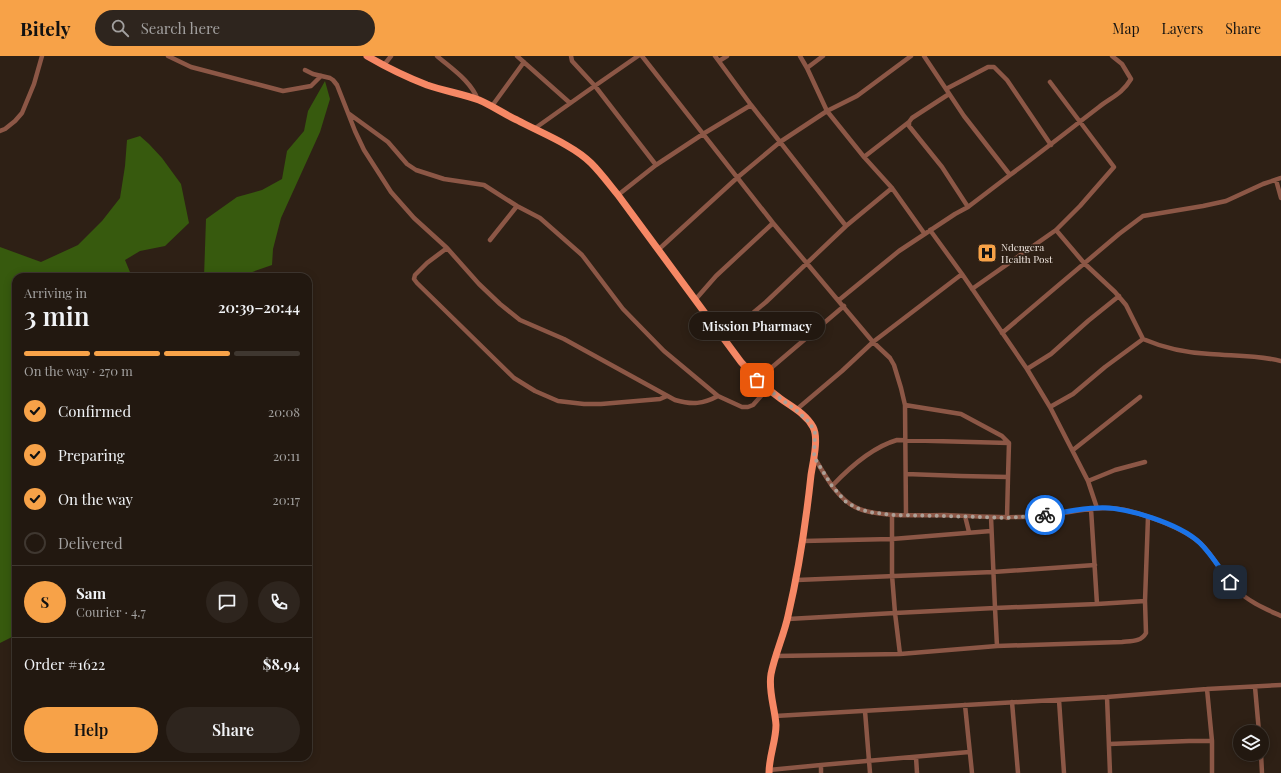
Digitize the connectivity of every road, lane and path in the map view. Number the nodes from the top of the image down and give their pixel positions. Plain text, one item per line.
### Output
1 (42, 56) edge
2 (168, 56) edge
3 (367, 56) edge
4 (391, 56) edge
5 (437, 56) edge
6 (517, 56) edge
7 (571, 56) edge
8 (638, 56) edge
9 (642, 56) edge
10 (715, 56) edge
11 (727, 56) edge
12 (800, 56) edge
13 (823, 56) edge
14 (911, 56) edge
15 (924, 56) edge
16 (1112, 56) edge
17 (719, 61) junction
18 (524, 62) junction
19 (384, 65) junction
20 (807, 68) junction
21 (305, 70) dead end
22 (321, 76) junction
23 (1050, 82) dead end
24 (595, 86) junction
25 (946, 89) junction
26 (949, 94) junction
27 (478, 100) junction
28 (570, 103) junction
29 (750, 105) junction
30 (492, 106) junction
31 (827, 112) junction
32 (348, 113) junction
33 (909, 122) junction
34 (1080, 122) junction
35 (534, 129) junction
36 (0, 131) edge
37 (703, 134) junction
38 (780, 142) junction
39 (1051, 145) junction
40 (864, 157) junction
41 (656, 165) junction
42 (1010, 176) junction
43 (738, 177) junction
44 (1281, 178) edge
45 (1276, 180) junction
46 (892, 188) junction
47 (618, 195) junction
48 (1281, 198) edge
49 (517, 206) junction
50 (968, 207) junction
51 (773, 223) junction
52 (846, 226) junction
53 (930, 230) junction
54 (1056, 230) junction
55 (924, 233) junction
56 (490, 240) dead end
57 (447, 248) junction
58 (658, 250) junction
59 (1084, 263) junction
60 (807, 264) junction
61 (962, 274) junction
62 (972, 289) junction
63 (1119, 296) junction
64 (695, 300) junction
65 (839, 300) junction
66 (844, 306) junction
67 (1002, 333) junction
68 (724, 338) junction
69 (1143, 339) junction
70 (873, 342) junction
71 (1281, 361) edge
72 (1027, 369) junction
73 (757, 380) junction
74 (768, 388) junction
75 (667, 396) junction
76 (718, 396) junction
77 (1140, 397) dead end
78 (905, 405) junction
79 (1050, 407) junction
80 (796, 410) junction
81 (906, 440) junction
82 (1009, 443) junction
83 (1073, 450) junction
84 (814, 457) junction
85 (1145, 462) dead end
86 (906, 474) junction
87 (1008, 476) junction
88 (1088, 481) junction
89 (832, 486) junction
90 (1096, 508) junction
91 (1091, 509) junction
92 (892, 515) junction
93 (906, 515) junction
94 (965, 516) junction
95 (991, 517) junction
96 (1148, 517) junction
97 (1007, 518) junction
98 (991, 531) junction
99 (969, 532) junction
100 (892, 539) junction
101 (803, 541) junction
102 (1095, 565) junction
103 (993, 572) junction
104 (892, 576) junction
105 (797, 580) junction
106 (1145, 601) junction
107 (1097, 604) junction
108 (995, 608) junction
109 (895, 613) junction
110 (1281, 616) edge
111 (788, 619) junction
112 (997, 646) junction
113 (900, 654) junction
114 (776, 656) junction
115 (1281, 685) edge
116 (1255, 687) junction
117 (1207, 689) junction
118 (1107, 697) junction
119 (1059, 700) junction
120 (1012, 702) junction
121 (965, 705) junction
122 (865, 711) junction
123 (775, 716) junction
124 (1258, 725) edge
125 (1212, 741) junction
126 (1109, 744) junction
127 (969, 752) junction
128 (916, 757) junction
129 (1261, 761) edge
130 (869, 762) junction
131 (820, 765) junction
132 (769, 771) edge
133 (821, 773) edge
134 (870, 773) edge
135 (917, 773) edge
136 (972, 773) edge
137 (1018, 773) edge
138 (1064, 773) edge
139 (1110, 773) edge
140 (1212, 773) edge
141 (1262, 773) edge

1 - 36 street
2 - 22 street
3 - 19 main road
4 - 19 street
5 - 27 street
6 - 18 street
7 - 24 street
8 - 24 street
9 - 37 street
10 - 17 street
11 - 17 street
12 - 20 street
13 - 20 street
14 - 31 street
15 - 25 street
16 - 34 street
17 - 29 street
18 - 28 street
18 - 30 street
19 - 27 main road
20 - 31 street
21 - 22 street
22 - 32 street
23 - 34 street
24 - 28 street
24 - 41 street
25 - 26 street
25 - 39 street
26 - 33 street
26 - 42 street
27 - 30 main road
28 - 35 street
29 - 37 street
29 - 38 street
30 - 35 main road
31 - 38 street
31 - 40 street
32 - 49 street
32 - 57 street
33 - 40 street
33 - 50 street
34 - 39 street
34 - 54 street
35 - 47 main road
37 - 41 street
37 - 43 street
38 - 43 street
38 - 52 street
39 - 42 street
40 - 46 street
41 - 47 street
42 - 50 street
43 - 51 street
43 - 58 street
44 - 45 street
45 - 48 street
45 - 59 street
46 - 52 street
46 - 55 street
47 - 58 main road
49 - 56 street
49 - 76 street
50 - 53 street
51 - 60 street
51 - 64 street
52 - 60 street
53 - 55 street
53 - 61 street
54 - 59 street
54 - 62 street
55 - 65 street
57 - 75 street
57 - 75 street
58 - 64 main road
59 - 63 street
59 - 67 street
60 - 65 street
60 - 68 street
61 - 62 street
61 - 70 street
62 - 67 street
63 - 69 street
63 - 72 street
64 - 68 main road
65 - 66 street
66 - 70 street
66 - 73 street
67 - 72 street
68 - 73 main road
69 - 71 street
69 - 79 street
70 - 78 street
70 - 80 street
72 - 79 street
73 - 74 main road
74 - 76 street
74 - 80 main road
75 - 76 street
77 - 83 street
78 - 81 street
78 - 82 street
79 - 83 street
80 - 84 main road
81 - 82 street
81 - 86 street
81 - 89 street
82 - 87 street
83 - 88 street
84 - 89 street
84 - 101 main road
85 - 88 street
86 - 87 street
86 - 93 street
87 - 97 street
88 - 90 street
89 - 92 street
90 - 91 street
90 - 96 street
91 - 97 street
91 - 102 street
92 - 93 street
92 - 100 street
93 - 94 street
94 - 95 street
94 - 99 street
95 - 97 street
95 - 98 street
96 - 106 street
96 - 110 street
98 - 99 street
98 - 103 street
99 - 100 street
100 - 101 street
100 - 104 street
101 - 105 main road
102 - 103 street
102 - 107 street
103 - 104 street
103 - 108 street
104 - 105 street
104 - 109 street
105 - 111 main road
106 - 107 street
106 - 112 street
107 - 108 street
108 - 109 street
108 - 112 street
109 - 111 street
109 - 113 street
111 - 114 main road
112 - 113 street
113 - 114 street
114 - 123 main road
115 - 116 street
116 - 117 street
116 - 124 street
117 - 118 street
117 - 125 street
118 - 119 street
118 - 126 street
119 - 120 street
119 - 138 street
120 - 121 street
120 - 137 street
121 - 122 street
121 - 127 street
122 - 123 street
122 - 130 street
123 - 132 main road
125 - 126 street
125 - 140 street
126 - 139 street
127 - 128 street
127 - 136 street
128 - 130 street
128 - 135 street
129 - 141 street
130 - 131 street
130 - 134 street
131 - 132 street
131 - 133 street

